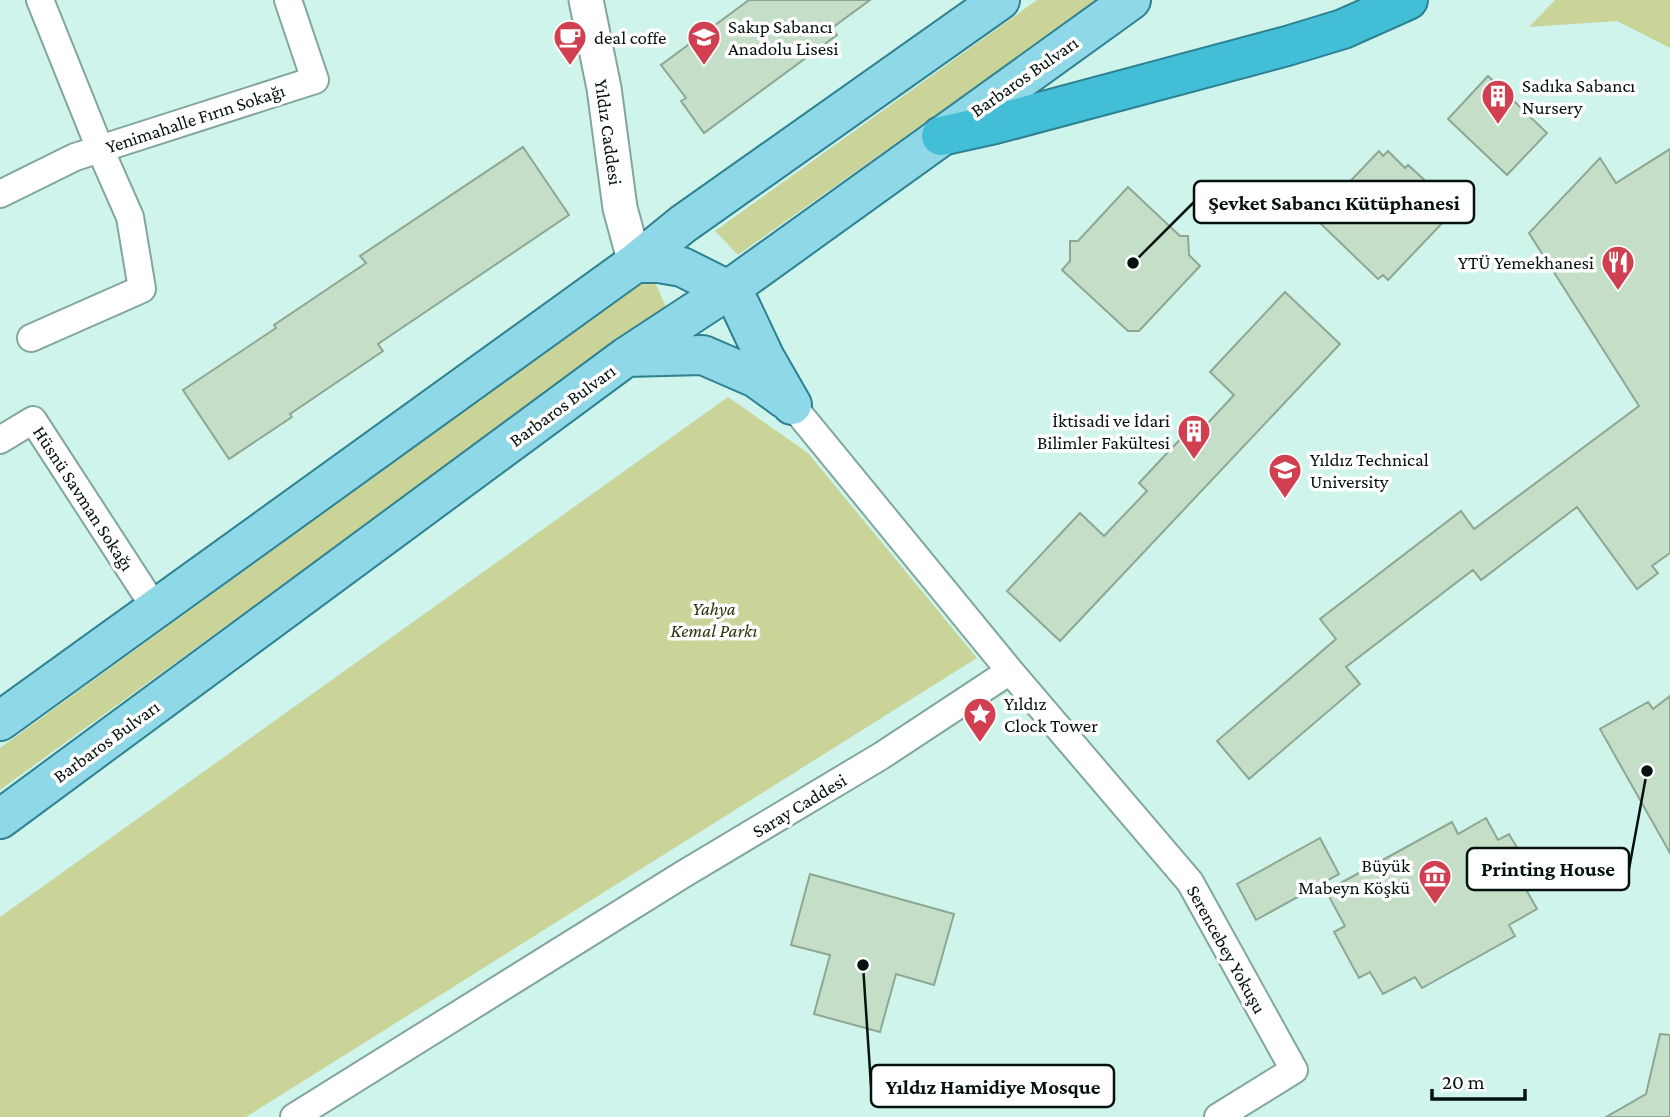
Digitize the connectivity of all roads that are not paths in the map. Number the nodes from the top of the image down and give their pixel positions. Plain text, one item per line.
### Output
1 (40, 0) edge
2 (288, 0) edge
3 (586, 0) edge
4 (1000, 0) edge
5 (1131, 0) edge
6 (1408, 0) edge
7 (941, 136) junction
8 (100, 149) junction
9 (0, 194) edge
10 (635, 263) junction
11 (728, 290) junction
12 (32, 338) dead end
13 (626, 357) junction
14 (792, 405) junction
15 (0, 440) edge
16 (155, 608) junction
17 (1010, 671) junction
18 (0, 721) edge
19 (0, 820) edge
20 (294, 1117) edge
21 (1218, 1117) edge

1 - 8 street
2 - 8 street, Yenimahalle Fırın Sokağı
3 - 10 street, Yıldız Caddesi
4 - 10 main road
5 - 7 main road, Barbaros Bulvarı
6 - 7 highway
7 - 11 main road, Barbaros Bulvarı
8 - 9 street, Yenimahalle Fırın Sokağı
8 - 12 street
10 - 11 main road
10 - 16 main road
11 - 13 main road, Barbaros Bulvarı
11 - 14 main road
13 - 14 main road
13 - 19 main road, Barbaros Bulvarı
14 - 17 street
15 - 16 street, Hüsnü Savman Sokağı
16 - 18 main road
17 - 20 street, Saray Caddesi
17 - 21 street, Serencebey Yokuşu

